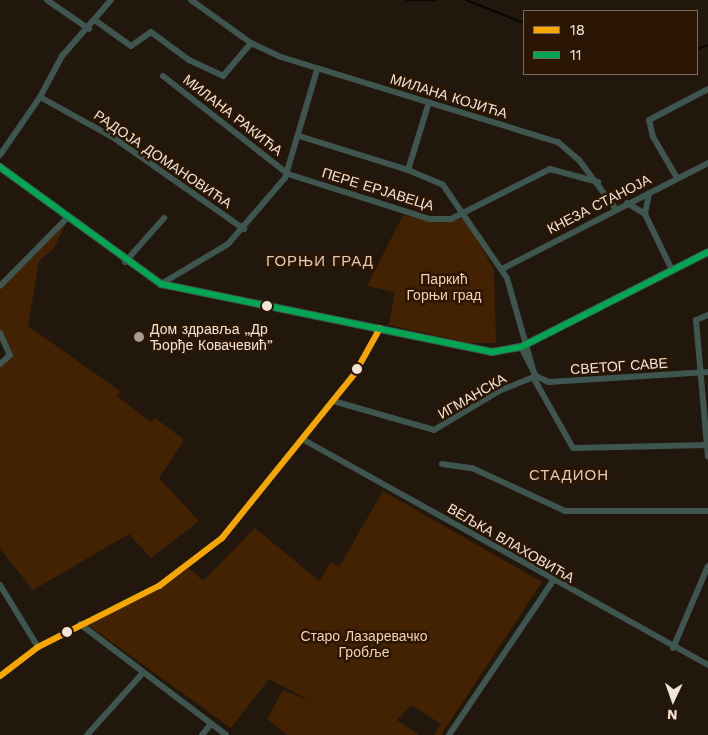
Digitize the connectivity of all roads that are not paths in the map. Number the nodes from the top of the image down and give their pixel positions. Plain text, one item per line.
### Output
1 (47, 0) edge
2 (111, 0) edge
3 (192, 0) edge
4 (96, 21) junction
5 (89, 29) junction
6 (251, 43) junction
7 (317, 70) junction
8 (163, 76) dead end
9 (708, 90) edge
10 (40, 97) junction
11 (429, 102) junction
12 (298, 136) junction
13 (0, 155) edge
14 (708, 163) edge
15 (0, 167) edge
16 (408, 170) junction
17 (288, 174) junction
18 (677, 178) junction
19 (598, 182) junction
20 (649, 193) junction
21 (627, 203) junction
22 (615, 208) junction
23 (463, 213) junction
24 (645, 214) junction
25 (68, 218) junction
26 (164, 218) dead end
27 (244, 229) junction
28 (708, 252) edge
29 (125, 262) junction
30 (502, 269) junction
31 (672, 270) junction
32 (161, 284) junction
33 (0, 286) edge
34 (708, 315) edge
35 (380, 328) junction
36 (0, 333) edge
37 (524, 346) junction
38 (0, 364) edge
39 (705, 372) edge
40 (535, 376) junction
41 (334, 401) junction
42 (304, 440) junction
43 (707, 444) edge
44 (708, 456) edge
45 (442, 464) dead end
46 (708, 511) edge
47 (708, 566) edge
48 (552, 581) junction
49 (0, 585) edge
50 (80, 624) junction
51 (38, 647) junction
52 (673, 648) junction
53 (708, 665) edge
54 (142, 674) junction
55 (0, 676) edge
56 (211, 724) junction
57 (87, 735) edge
58 (202, 735) edge
59 (226, 735) edge
60 (449, 735) edge

1 - 5 street
2 - 4 street
3 - 6 street, МИЛАНА КОЈИЋА
4 - 5 street
4 - 6 street
5 - 10 street
6 - 7 street, МИЛАНА КОЈИЋА
7 - 11 street, МИЛАНА КОЈИЋА
7 - 12 street
8 - 17 street, МИЛАНА РАКИЋА
9 - 18 street
10 - 13 street
10 - 27 street, РАДОЈА ДОМАНОВИЋА
11 - 16 street
11 - 19 street, МИЛАНА КОЈИЋА
12 - 16 street
12 - 17 street
14 - 18 street, КНЕЗА СТАНОЈА
15 - 25 main road
16 - 23 street
17 - 23 street, ПЕРЕ ЕРЈАВЕЦА
17 - 27 street
18 - 20 street, КНЕЗА СТАНОЈА
19 - 22 street, МИЛАНА КОЈИЋА
19 - 23 street, ПЕРЕ ЕРЈАВЕЦА
20 - 21 street, КНЕЗА СТАНОЈА
20 - 24 street
21 - 22 street, КНЕЗА СТАНОЈА
21 - 24 street
22 - 30 street, КНЕЗА СТАНОЈА
23 - 30 street
24 - 31 street
25 - 29 main road
25 - 33 street
26 - 29 street
27 - 32 street
28 - 31 main road
29 - 32 main road
30 - 37 street
31 - 37 main road
32 - 35 main road
34 - 39 street
35 - 37 main road
35 - 41 street
36 - 38 street
37 - 40 street
39 - 40 street, СВЕТОГ САВЕ
39 - 43 street
40 - 41 street, ИГМАНСКА
40 - 43 street
41 - 42 street
42 - 48 street, ВЕЉКА ВЛАХОВИЋА
42 - 50 street
43 - 44 street
45 - 46 street
47 - 52 street
48 - 52 street, ВЕЉКА ВЛАХОВИЋА
48 - 60 street
49 - 51 street
50 - 51 street
50 - 54 street
51 - 55 street
52 - 53 street, ВЕЉКА ВЛАХОВИЋА
54 - 56 street
54 - 57 street
56 - 58 street
56 - 59 street

